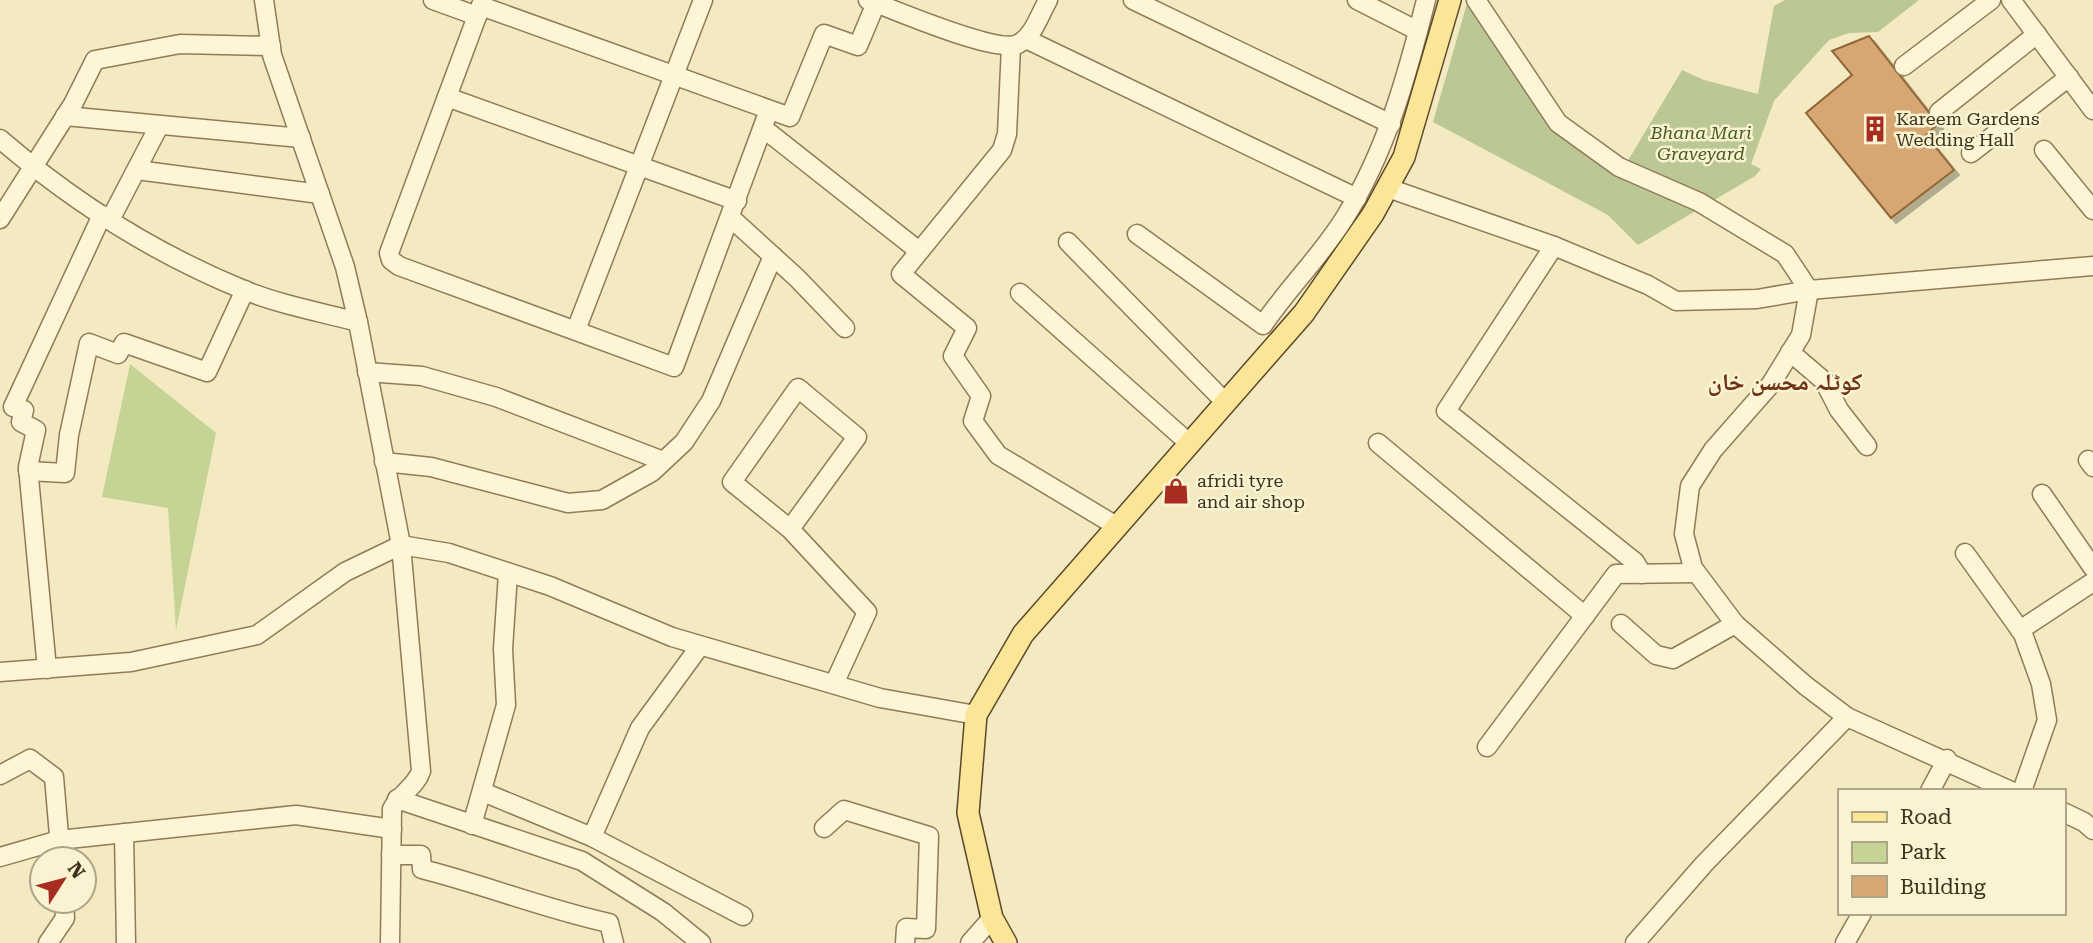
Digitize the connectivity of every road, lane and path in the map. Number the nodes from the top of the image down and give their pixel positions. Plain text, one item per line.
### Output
1 (264, 0) edge
2 (433, 0) edge
3 (703, 0) edge
4 (1048, 0) edge
5 (1133, 0) edge
6 (1357, 0) edge
7 (1426, 0) edge
8 (1450, 0) edge
9 (1476, 0) edge
10 (1991, 0) edge
11 (2011, 0) edge
12 (872, 1) edge
13 (480, 7) edge
14 (1419, 31) junction
15 (2037, 34) junction
16 (1019, 43) junction
17 (271, 46) junction
18 (1904, 66) dead end
19 (674, 76) junction
20 (2069, 77) junction
21 (447, 97) junction
22 (769, 110) junction
23 (2093, 110) edge
24 (1939, 112) dead end
25 (65, 116) junction
26 (1391, 124) junction
27 (159, 126) junction
28 (763, 128) junction
29 (301, 138) junction
30 (0, 139) edge
31 (2044, 150) dead end
32 (1971, 153) dead end
33 (640, 165) junction
34 (33, 167) junction
35 (137, 170) junction
36 (1388, 188) junction
37 (320, 194) junction
38 (1357, 198) junction
39 (734, 210) junction
40 (2093, 210) edge
41 (106, 218) junction
42 (0, 219) edge
43 (1137, 234) dead end
44 (1068, 242) dead end
45 (1554, 246) junction
46 (919, 251) junction
47 (773, 256) junction
48 (2093, 266) edge
49 (245, 290) junction
50 (1809, 290) junction
51 (1020, 293) dead end
52 (358, 322) junction
53 (845, 328) dead end
54 (576, 330) junction
55 (1790, 352) junction
56 (367, 372) junction
57 (1226, 403) junction
58 (1378, 443) dead end
59 (1190, 444) junction
60 (1867, 446) dead end
61 (663, 461) junction
62 (384, 462) junction
63 (28, 471) junction
64 (2042, 494) dead end
65 (1118, 527) junction
66 (789, 529) junction
67 (401, 545) junction
68 (1965, 553) dead end
69 (2093, 568) edge
70 (508, 573) junction
71 (1696, 573) junction
72 (1642, 575) junction
73 (2093, 582) edge
74 (1585, 616) junction
75 (1622, 624) dead end
76 (1735, 624) junction
77 (2020, 630) junction
78 (700, 646) junction
79 (47, 668) junction
80 (0, 672) edge
81 (834, 684) junction
82 (976, 715) junction
83 (1847, 716) junction
84 (1487, 747) dead end
85 (1947, 759) junction
86 (0, 775) edge
87 (1931, 789) edge
88 (2007, 789) edge
89 (2023, 789) edge
90 (483, 792) junction
91 (397, 799) junction
92 (2065, 813) edge
93 (472, 825) junction
94 (824, 828) dead end
95 (392, 829) junction
96 (2093, 830) edge
97 (124, 832) junction
98 (592, 837) junction
99 (59, 840) junction
100 (60, 845) edge
101 (391, 855) junction
102 (0, 857) edge
103 (65, 915) edge
104 (1861, 915) edge
105 (743, 916) dead end
106 (992, 918) junction
107 (48, 943) edge
108 (126, 943) edge
109 (390, 943) edge
110 (614, 943) edge
111 (701, 943) edge
112 (905, 943) edge
113 (970, 943) edge
114 (1006, 943) edge
115 (1636, 943) edge
116 (1845, 943) edge

1 - 17 street
2 - 13 street
3 - 19 street
4 - 16 street
5 - 26 street
6 - 14 street
7 - 14 street
8 - 36 main road
9 - 50 street
10 - 18 street
11 - 15 street
12 - 16 street
12 - 22 street
13 - 19 street
13 - 21 street
14 - 26 street
15 - 20 street
15 - 24 street
16 - 38 street
16 - 46 street
17 - 25 street
17 - 29 street
19 - 22 street
19 - 33 street
20 - 23 street
20 - 32 street
21 - 33 street
21 - 54 street
22 - 28 street
25 - 27 street
25 - 34 street
26 - 38 street
27 - 29 street
27 - 35 street
28 - 39 street
28 - 46 street
29 - 37 street
30 - 34 street
31 - 40 street
33 - 39 street
33 - 54 street
34 - 41 street
34 - 42 street
35 - 37 street
35 - 41 street
36 - 45 street
36 - 57 main road
37 - 52 street
38 - 43 street
39 - 47 street
39 - 54 street
41 - 49 street
41 - 63 street
44 - 57 street
45 - 50 street
45 - 72 street
46 - 65 street
47 - 53 street
47 - 61 street
48 - 50 street
49 - 52 street
49 - 63 street
50 - 55 street
51 - 59 street
52 - 56 street
55 - 60 street
55 - 71 street
56 - 61 street
56 - 62 street
57 - 59 main road
58 - 74 street
59 - 65 main road
61 - 62 street
62 - 67 street
63 - 79 street
64 - 69 street
65 - 82 main road
66 - 66 street
66 - 81 street
67 - 70 street
67 - 79 street
67 - 91 street
68 - 77 street
70 - 78 street
70 - 90 street
71 - 72 street
71 - 76 street
72 - 74 street
73 - 77 street
74 - 84 street
75 - 76 street
76 - 83 street
77 - 89 street
78 - 81 street
78 - 98 street
79 - 80 street
81 - 82 street
82 - 106 main road
83 - 85 street
83 - 115 street
85 - 87 street
85 - 88 street
86 - 99 street
90 - 93 street
90 - 98 street
91 - 93 street
91 - 95 street
92 - 96 street
93 - 111 street
94 - 112 street
95 - 97 street
95 - 101 street
97 - 99 street
97 - 108 street
98 - 105 street
99 - 100 street
99 - 102 street
101 - 109 street
101 - 110 street
103 - 107 street
104 - 116 street
106 - 113 street
106 - 114 main road

